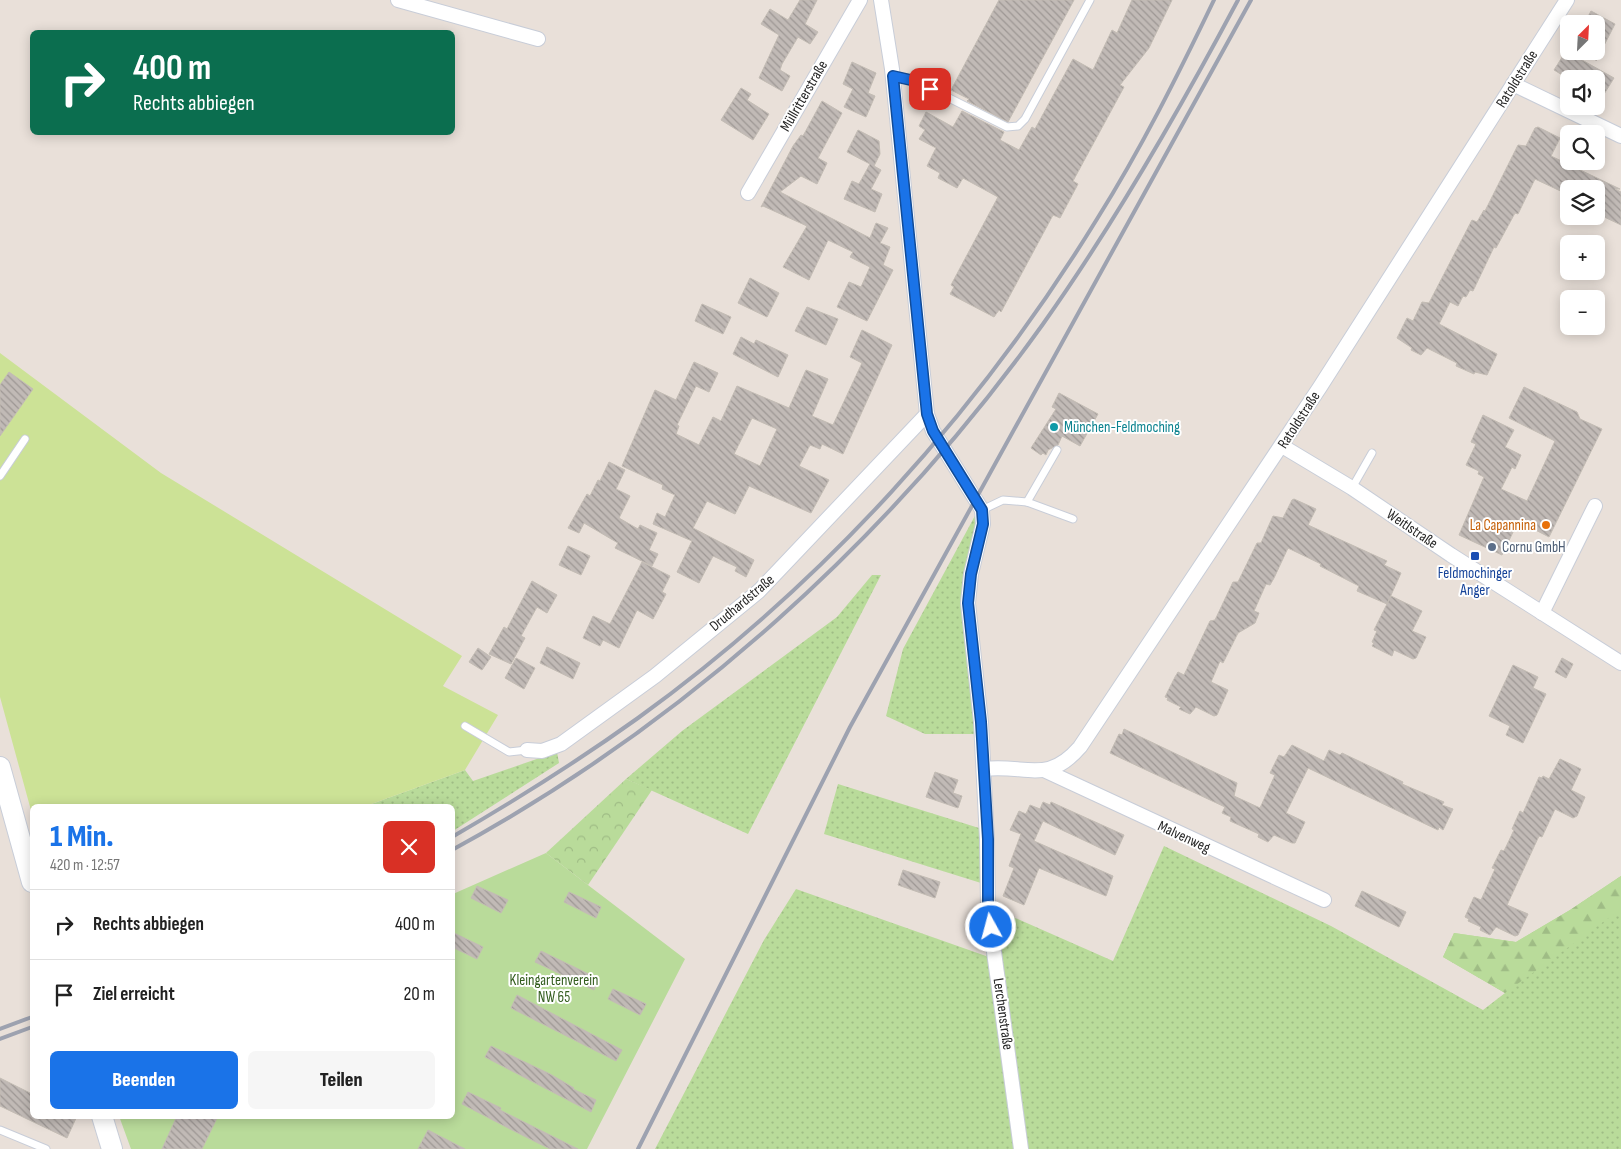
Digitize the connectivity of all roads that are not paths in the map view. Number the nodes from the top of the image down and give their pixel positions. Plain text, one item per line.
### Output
1 (398, 0) edge
2 (860, 0) edge
3 (881, 0) edge
4 (1090, 0) edge
5 (1567, 0) edge
6 (538, 39) dead end
7 (893, 76) junction
8 (1513, 84) junction
9 (1621, 136) edge
10 (748, 192) dead end
11 (927, 414) junction
12 (25, 439) dead end
13 (1282, 446) junction
14 (1057, 450) dead end
15 (1372, 454) dead end
16 (0, 476) edge
17 (1352, 488) junction
18 (1027, 502) junction
19 (1596, 506) dead end
20 (982, 510) junction
21 (1074, 519) dead end
22 (1542, 613) junction
23 (1621, 663) edge
24 (465, 726) dead end
25 (528, 750) joint
26 (0, 767) edge
27 (984, 769) junction
28 (1046, 771) junction
29 (30, 875) edge
30 (1324, 900) dead end
31 (103, 1119) edge
32 (0, 1130) edge
33 (46, 1149) edge
34 (112, 1149) edge
35 (1021, 1149) edge

1 - 6 street
2 - 10 street, Müllritterstraße
3 - 7 street
4 - 7 lane
5 - 8 street, Ratoldstraße
7 - 11 street
8 - 9 street
8 - 13 street, Ratoldstraße
11 - 20 street
11 - 25 street, Drudhardstraße
12 - 16 lane
13 - 17 street, Weitlstraße
13 - 28 street, Ratoldstraße
14 - 18 lane
15 - 17 lane
17 - 22 street, Weitlstraße
18 - 20 lane
18 - 21 lane
19 - 22 street
20 - 27 street, Lerchenstraße
22 - 23 street, Weitlstraße
24 - 25 lane
26 - 29 main road
27 - 28 street
27 - 35 street, Lerchenstraße
28 - 30 street, Malvenweg
31 - 34 main road
32 - 33 lane

